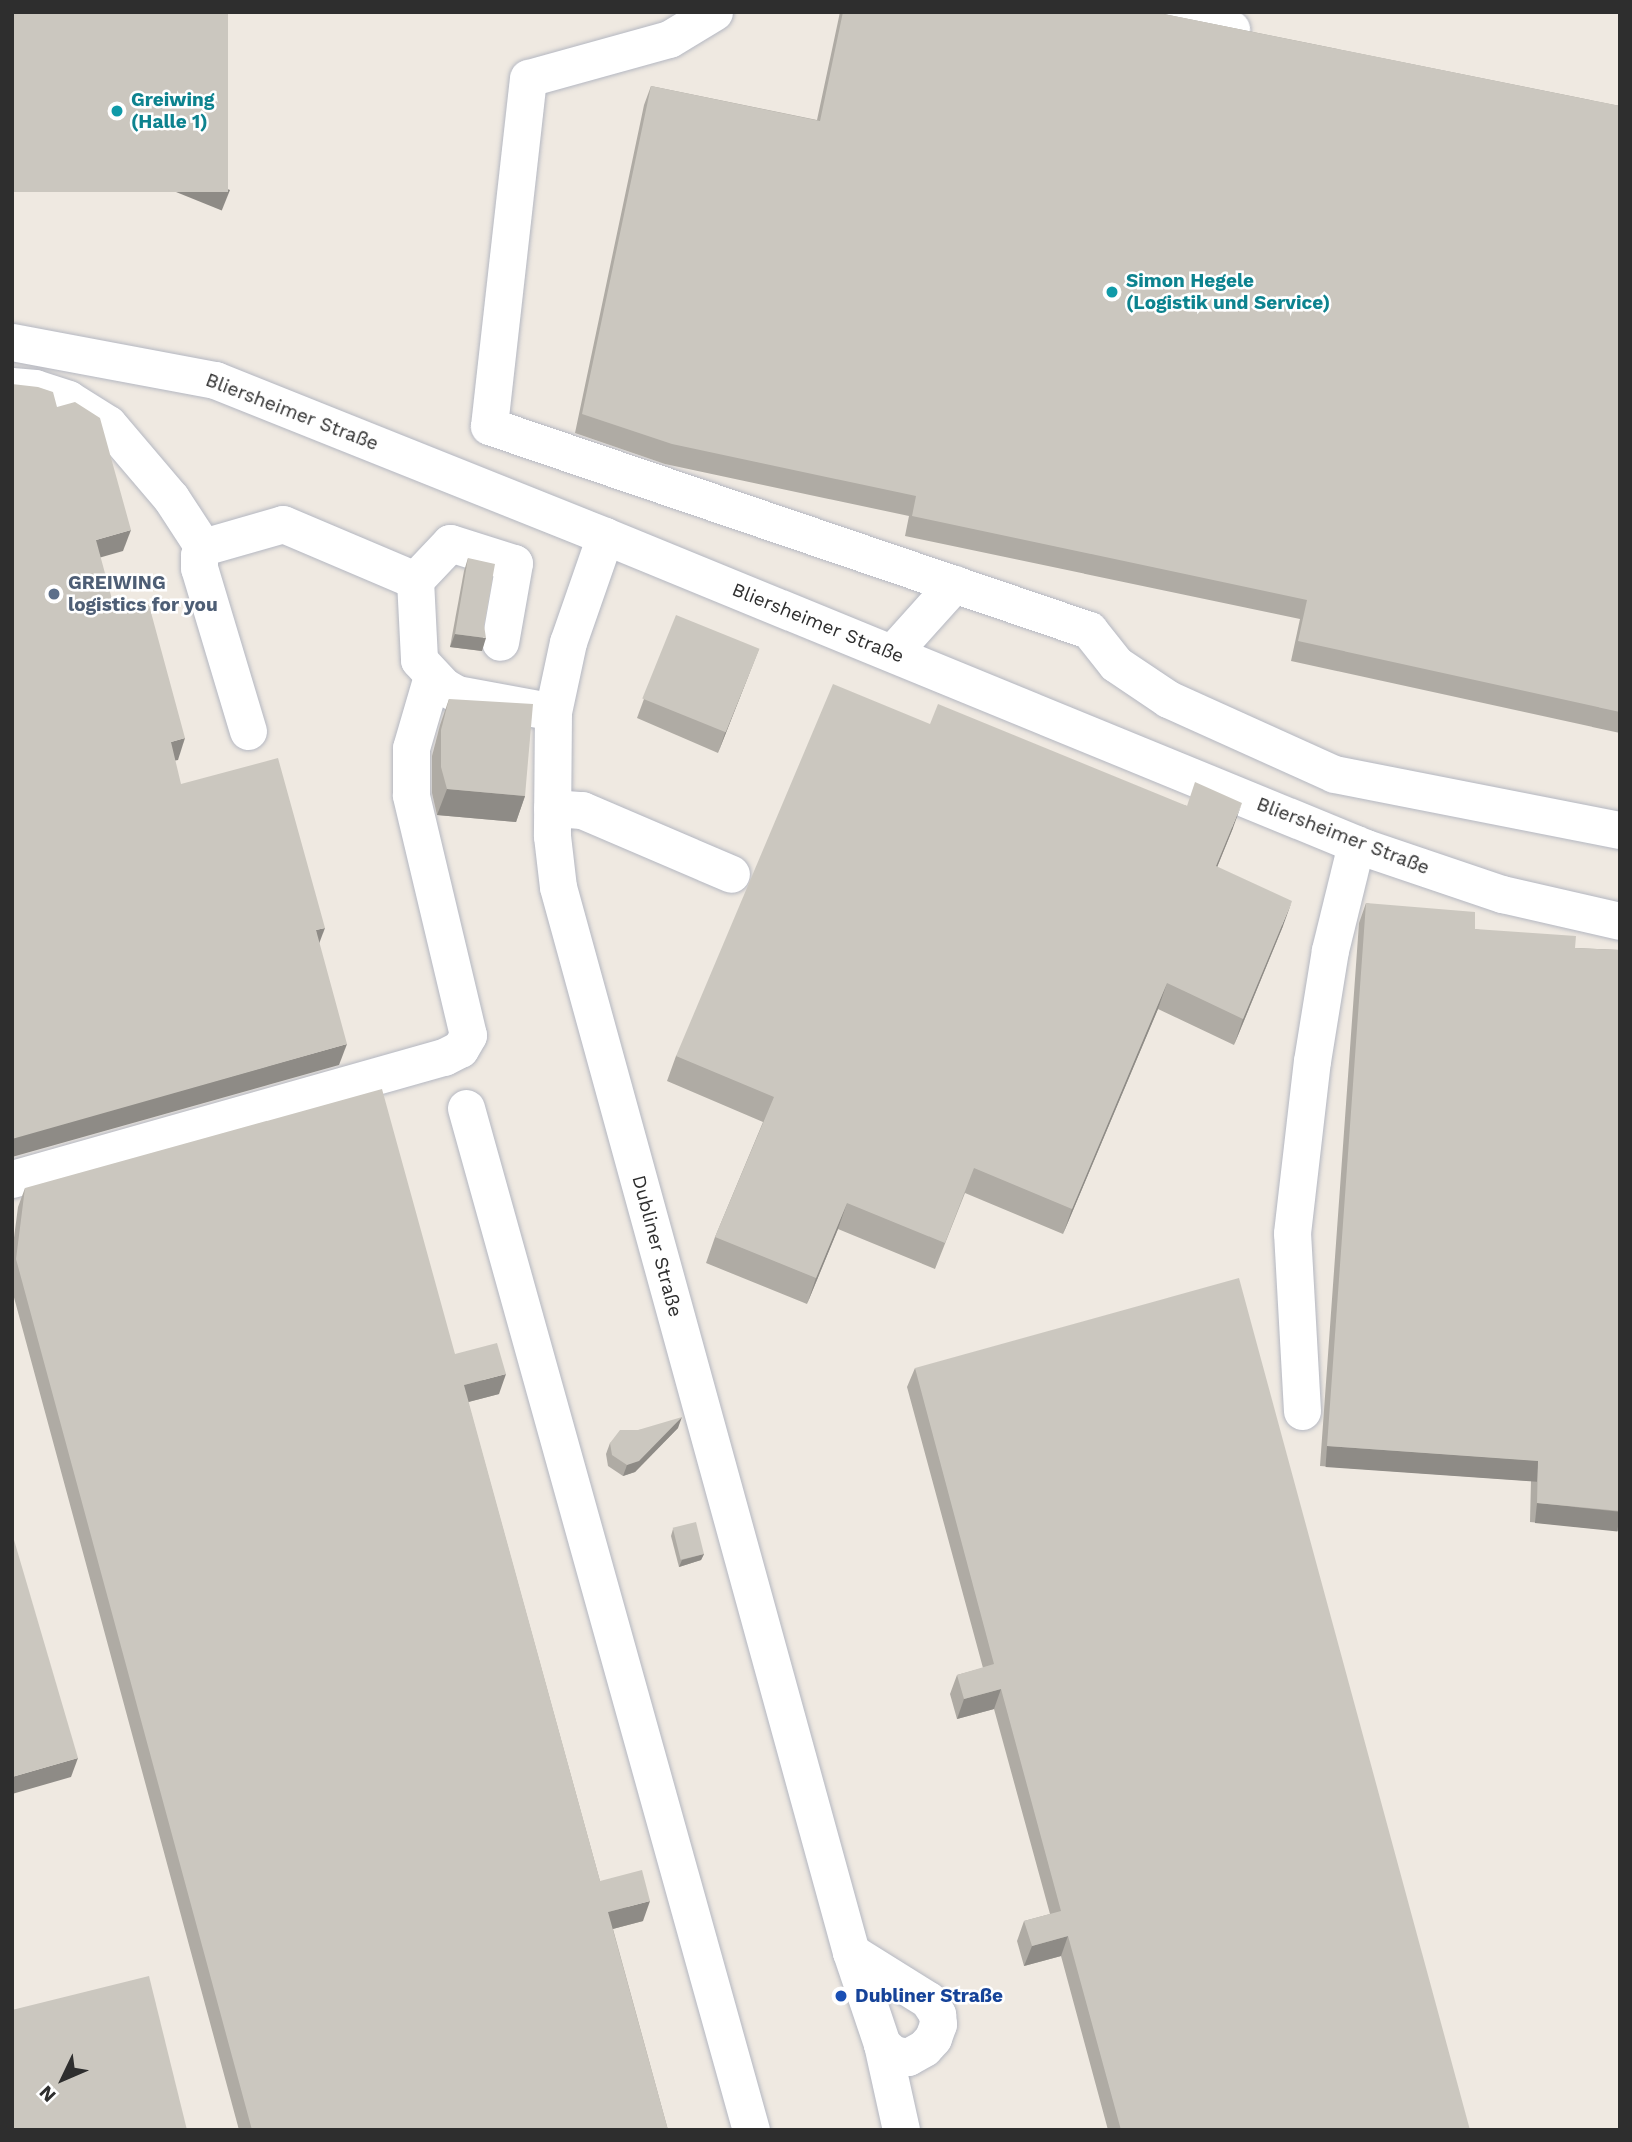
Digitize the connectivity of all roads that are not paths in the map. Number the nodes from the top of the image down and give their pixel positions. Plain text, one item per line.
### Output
1 (713, 12) edge
2 (1152, 12) edge
3 (1269, 36) edge
4 (12, 342) edge
5 (12, 386) edge
6 (605, 536) junction
7 (203, 547) junction
8 (415, 580) junction
9 (954, 584) junction
10 (500, 642) dead end
11 (892, 653) junction
12 (432, 676) junction
13 (554, 712) junction
14 (248, 731) dead end
15 (552, 808) junction
16 (1620, 830) edge
17 (1356, 844) junction
18 (731, 874) dead end
19 (1620, 921) edge
20 (466, 1108) dead end
21 (12, 1179) edge
22 (1302, 1411) dead end
23 (850, 1952) junction
24 (882, 2044) junction
25 (751, 2130) edge
26 (901, 2130) edge

1 - 9 street
2 - 3 street
4 - 6 street, Bliersheimer Straße
5 - 7 street
6 - 11 street, Bliersheimer Straße
6 - 13 street, Dubliner Straße
7 - 8 street
7 - 14 street
8 - 10 street
8 - 12 street
9 - 11 street
9 - 16 street
11 - 17 street, Bliersheimer Straße
12 - 13 street
12 - 21 street
13 - 15 street, Dubliner Straße
15 - 18 street
15 - 23 street, Dubliner Straße
17 - 19 street, Bliersheimer Straße
17 - 22 street
20 - 25 street
23 - 24 street, Dubliner Straße
23 - 24 street
24 - 26 street, Dubliner Straße

